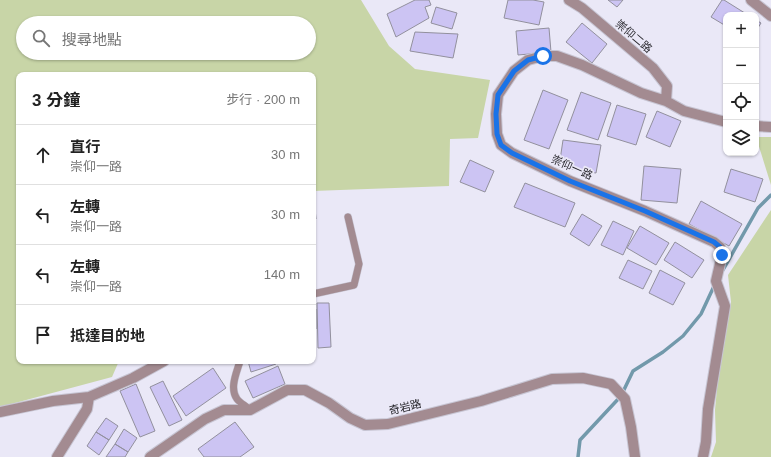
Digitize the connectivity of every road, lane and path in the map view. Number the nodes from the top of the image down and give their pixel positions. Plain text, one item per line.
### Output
1 (569, 0) edge
2 (751, 0) edge
3 (771, 16) edge
4 (666, 102) junction
5 (723, 121) edge
6 (759, 126) edge
7 (771, 127) edge
8 (348, 217) dead end
9 (316, 293) edge
10 (159, 364) edge
11 (239, 364) edge
12 (89, 397) junction
13 (250, 410) junction
14 (0, 412) edge
15 (56, 457) edge
16 (150, 457) edge
17 (635, 457) edge
18 (703, 457) edge

1 - 4 street, 崇仰二路
2 - 3 street
4 - 5 street, 崇仰一路
4 - 18 street, 崇仰一路
6 - 7 street
8 - 9 lane
10 - 12 street
11 - 13 lane
12 - 14 street
12 - 15 street
13 - 16 street, 奇岩路
13 - 17 street, 奇岩路

